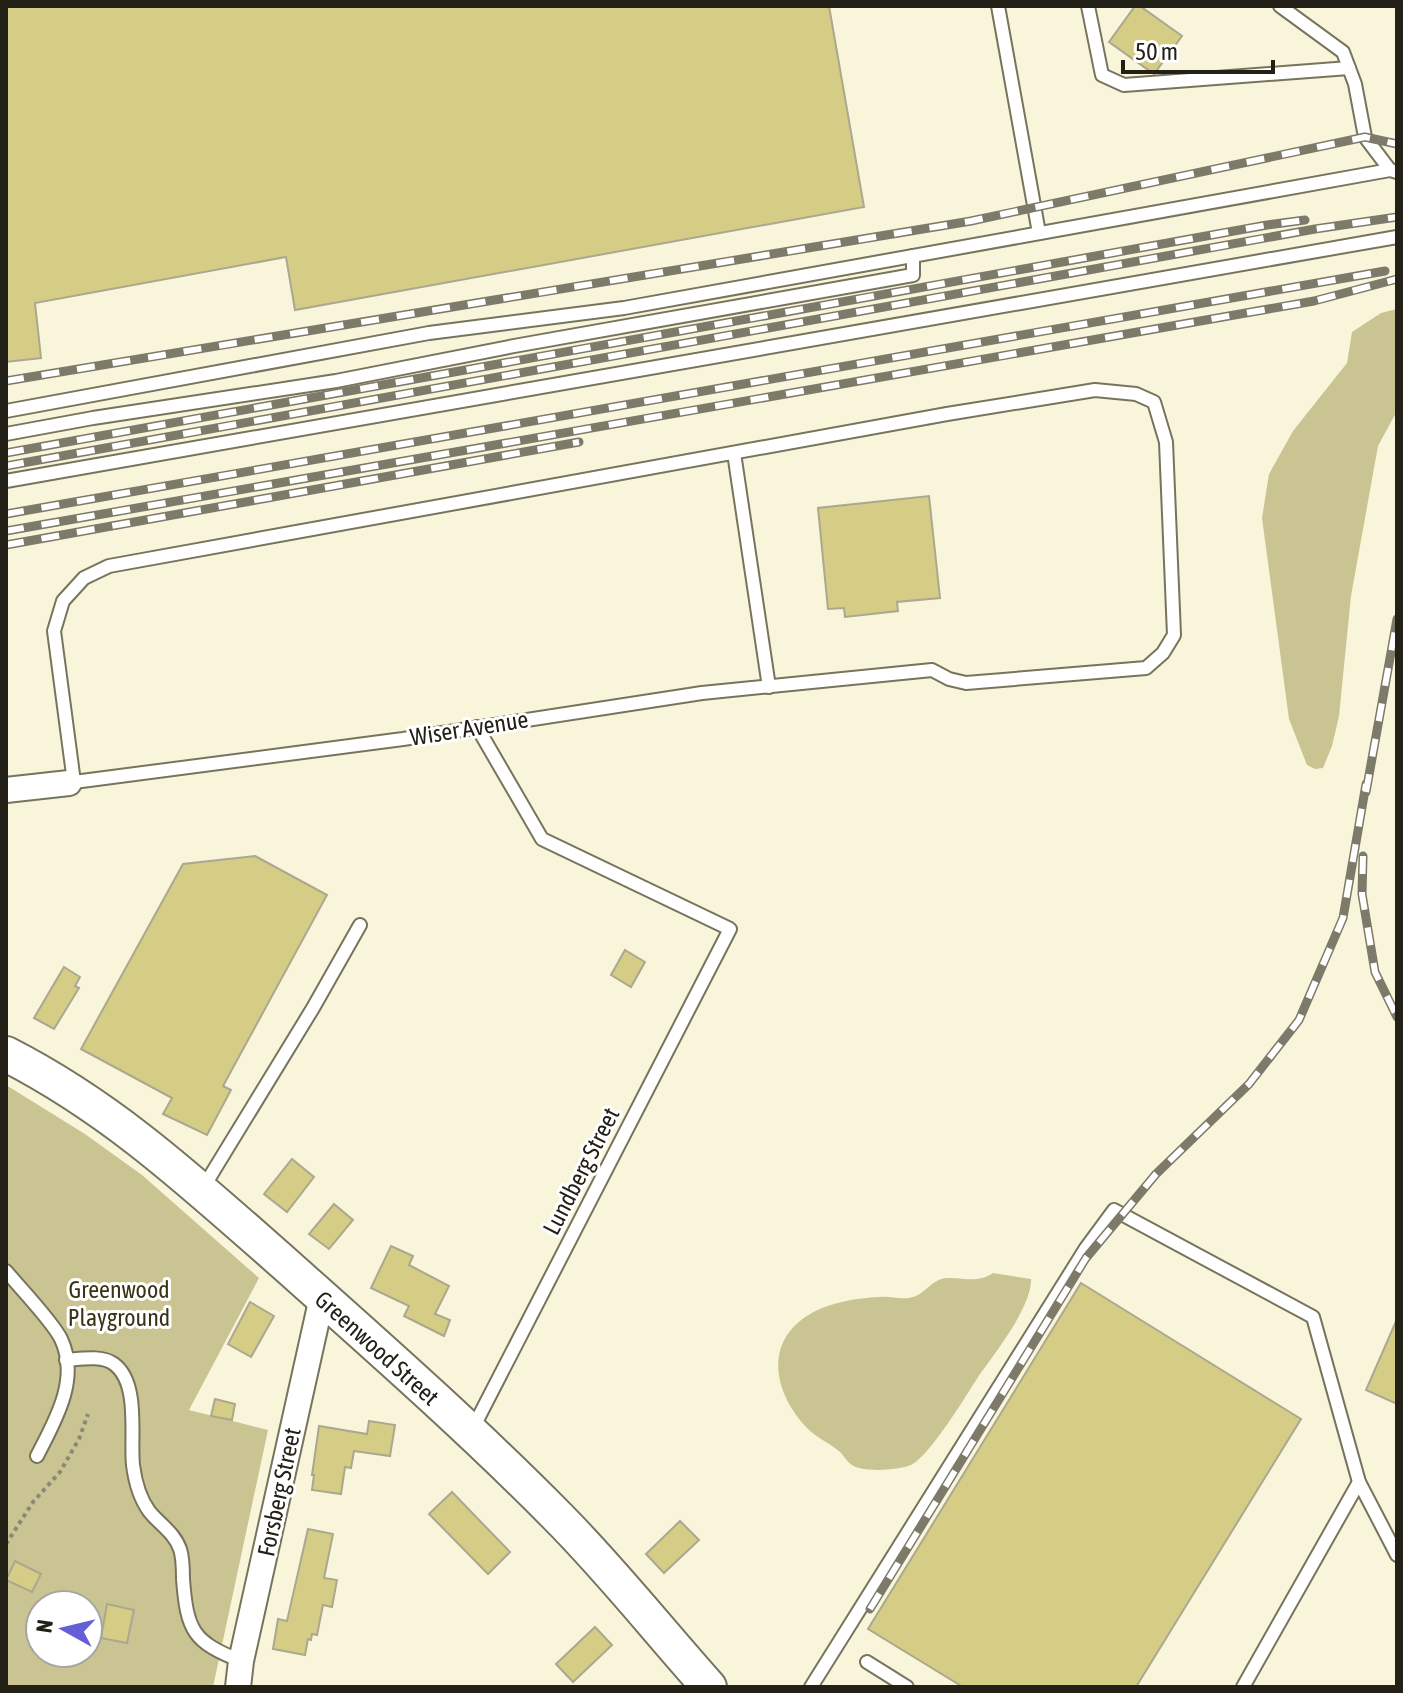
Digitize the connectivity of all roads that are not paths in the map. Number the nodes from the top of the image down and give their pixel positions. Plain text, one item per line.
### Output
1 (998, 6) edge
2 (1088, 6) edge
3 (1280, 6) edge
4 (1349, 68) junction
5 (1393, 171) edge
6 (1039, 233) junction
7 (1397, 237) edge
8 (913, 256) junction
9 (6, 411) edge
10 (6, 434) edge
11 (734, 453) junction
12 (6, 481) edge
13 (769, 687) junction
14 (477, 727) junction
15 (72, 783) junction
16 (6, 790) edge
17 (360, 925) dead end
18 (6, 1054) edge
19 (201, 1190) junction
20 (6, 1271) edge
21 (322, 1297) junction
22 (66, 1360) junction
23 (471, 1433) junction
24 (37, 1456) dead end
25 (1359, 1482) junction
26 (1397, 1555) edge
27 (241, 1661) junction
28 (867, 1662) dead end
29 (699, 1683) edge
30 (238, 1687) edge
31 (811, 1687) edge
32 (907, 1687) edge
33 (1243, 1687) edge

1 - 6 lane
2 - 4 lane
3 - 4 lane
4 - 5 lane
5 - 6 lane
6 - 8 lane
7 - 12 lane
8 - 9 lane
8 - 10 lane
11 - 13 lane
11 - 13 lane, Wiser Avenue
11 - 15 lane
13 - 14 lane, Wiser Avenue
14 - 15 lane, Wiser Avenue
14 - 23 lane, Lundberg Street
15 - 16 street, Wiser Avenue
17 - 19 lane
18 - 19 main road, Greenwood Street
19 - 21 main road, Greenwood Street
20 - 22 lane
21 - 23 main road, Greenwood Street
21 - 27 street, Forsberg Street
22 - 24 lane
22 - 27 lane
23 - 29 main road, Greenwood Street
25 - 26 lane
25 - 31 lane
25 - 33 lane
27 - 30 street, Forsberg Street
28 - 32 lane

